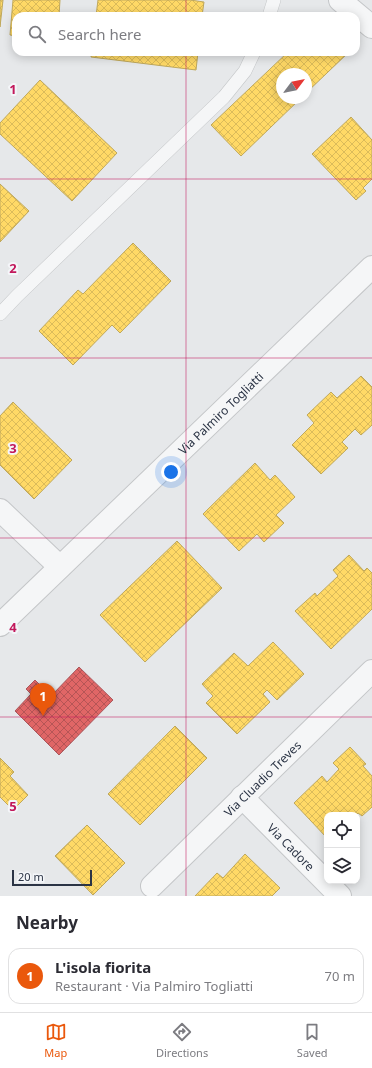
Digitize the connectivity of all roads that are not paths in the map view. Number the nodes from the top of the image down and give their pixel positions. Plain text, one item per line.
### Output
1 (274, 0) edge
2 (340, 0) edge
3 (270, 12) edge
4 (354, 12) edge
5 (360, 17) edge
6 (372, 27) edge
7 (252, 56) edge
8 (372, 267) edge
9 (0, 314) edge
10 (0, 510) edge
11 (60, 567) junction
12 (0, 625) edge
13 (372, 671) edge
14 (242, 798) junction
15 (152, 886) dead end
16 (340, 896) edge

1 - 3 lane
2 - 4 street
5 - 6 street
7 - 9 lane
8 - 11 street, Via Palmiro Togliatti
10 - 11 street
11 - 12 street, Via Palmiro Togliatti
13 - 14 street, Via Cluadio Treves
14 - 15 street, Via Cluadio Treves
14 - 16 street, Via Cadore

